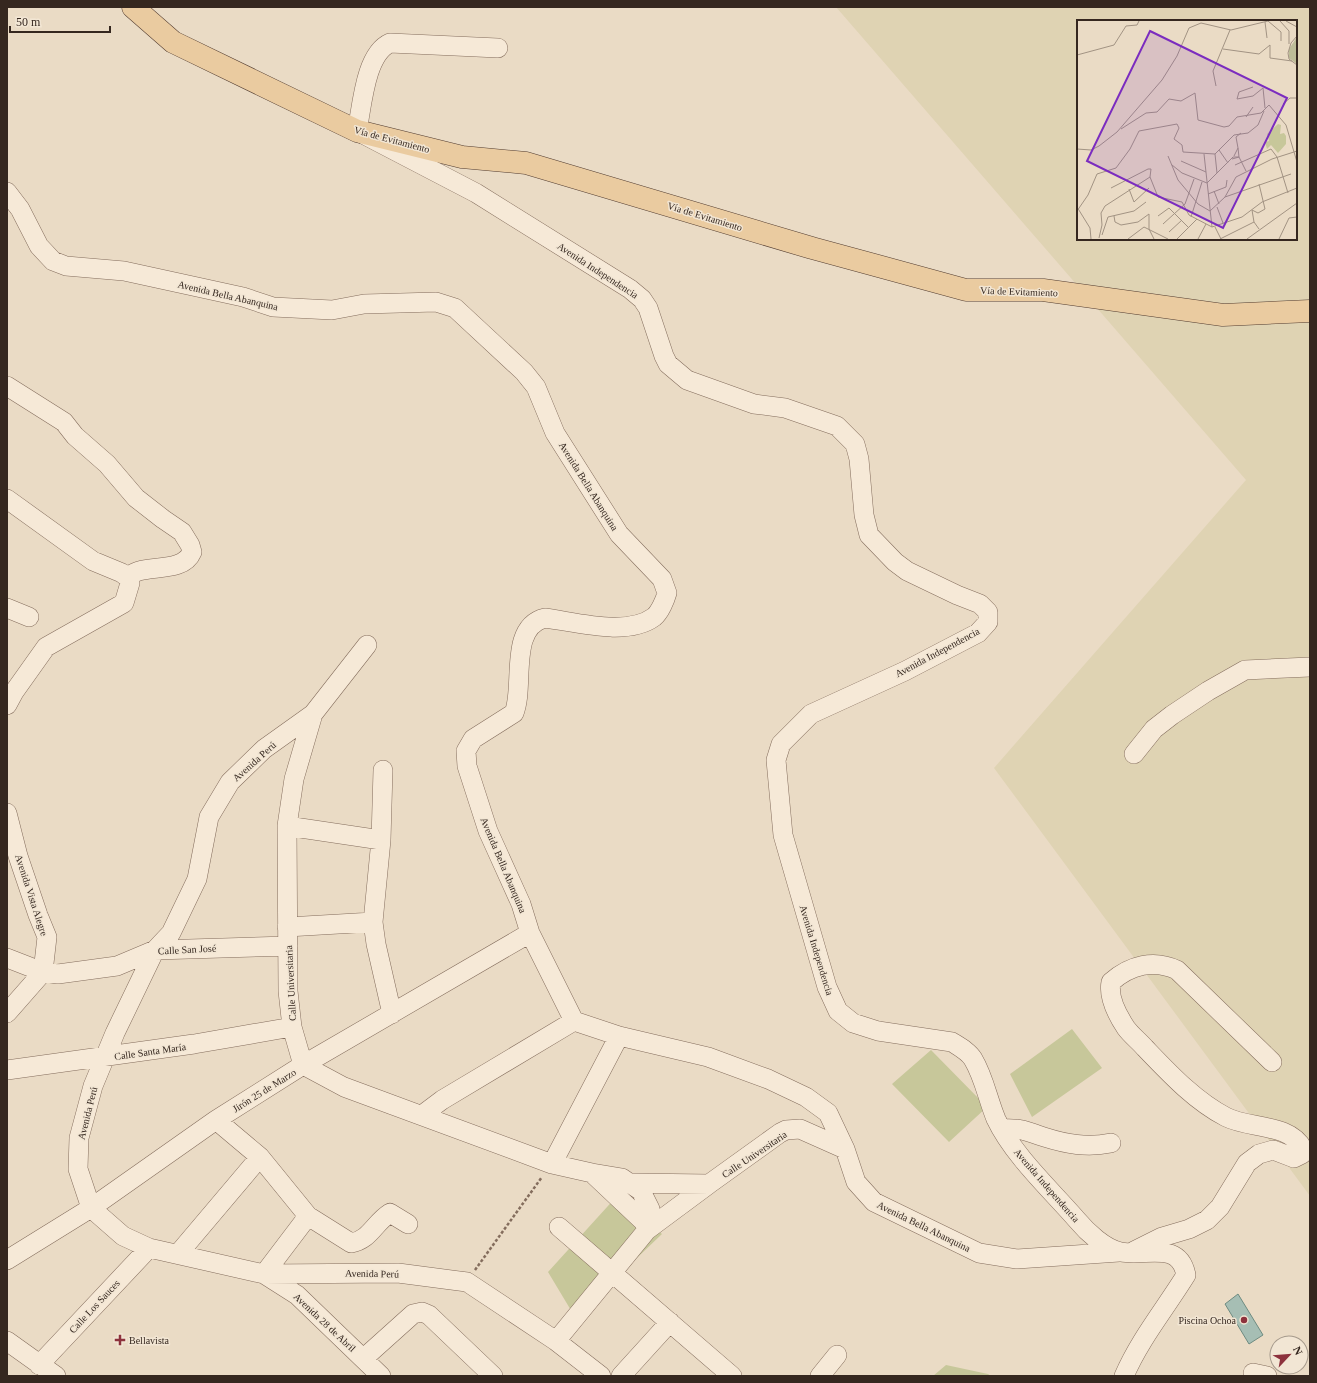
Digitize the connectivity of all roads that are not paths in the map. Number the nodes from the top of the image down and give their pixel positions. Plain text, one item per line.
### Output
1 (133, 7) edge
2 (498, 48) dead end
3 (357, 131) junction
4 (7, 192) edge
5 (1310, 311) edge
6 (7, 386) edge
7 (7, 499) edge
8 (127, 577) junction
9 (7, 608) edge
10 (29, 617) dead end
11 (367, 645) dead end
12 (1310, 667) edge
13 (7, 705) edge
14 (313, 714) junction
15 (1134, 754) dead end
16 (384, 770) dead end
17 (7, 813) edge
18 (286, 826) junction
19 (382, 840) junction
20 (374, 922) junction
21 (287, 927) junction
22 (530, 933) junction
23 (288, 946) junction
24 (155, 950) junction
25 (7, 958) edge
26 (42, 972) junction
27 (7, 1013) edge
28 (392, 1014) junction
29 (574, 1021) junction
30 (292, 1027) junction
31 (619, 1036) junction
32 (105, 1057) junction
33 (1272, 1062) dead end
34 (303, 1065) junction
35 (7, 1070) edge
36 (422, 1115) junction
37 (216, 1120) junction
38 (1002, 1129) junction
39 (1110, 1143) dead end
40 (845, 1148) junction
41 (260, 1157) junction
42 (552, 1164) junction
43 (592, 1173) junction
44 (633, 1183) junction
45 (709, 1184) junction
46 (91, 1208) junction
47 (308, 1216) junction
48 (408, 1224) dead end
49 (559, 1227) dead end
50 (647, 1230) junction
51 (148, 1248) junction
52 (1125, 1252) junction
53 (178, 1254) junction
54 (7, 1260) edge
55 (614, 1273) junction
56 (264, 1274) junction
57 (670, 1322) junction
58 (7, 1341) edge
59 (556, 1341) junction
60 (837, 1355) dead end
61 (364, 1358) junction
62 (39, 1365) junction
63 (726, 1374) edge
64 (56, 1376) edge
65 (381, 1376) edge
66 (493, 1376) edge
67 (601, 1376) edge
68 (621, 1376) edge
69 (820, 1376) edge
70 (1124, 1376) edge

1 - 3 main road, Vía de Evitamiento
2 - 3 street
3 - 5 main road, Vía de Evitamiento
3 - 38 street, Avenida Independencia
4 - 22 street, Avenida Bella Abanquina
6 - 8 street
7 - 8 street
8 - 13 street
9 - 10 street
11 - 14 street, Avenida Perú
12 - 15 street
14 - 18 street, Calle Universitaria
14 - 24 street, Avenida Perú
16 - 19 street
17 - 26 street, Avenida Vista Alegre
18 - 19 street
18 - 21 street, Calle Universitaria
19 - 20 street
20 - 21 street
20 - 28 street
21 - 23 street, Calle Universitaria
22 - 28 street, Jirón 25 de Marzo
22 - 29 street, Avenida Bella Abanquina
23 - 24 street, Calle San José
23 - 30 street, Calle Universitaria
24 - 26 street, Calle San José
24 - 32 street, Avenida Perú
25 - 26 street, Calle San José
26 - 27 street
28 - 34 street, Jirón 25 de Marzo
29 - 31 street, Avenida Bella Abanquina
29 - 36 street
30 - 32 street, Calle Santa María
30 - 34 street, Calle Universitaria
31 - 40 street, Avenida Bella Abanquina
31 - 42 street
32 - 35 street, Calle Santa María
32 - 46 street, Avenida Perú
33 - 52 street
34 - 36 street
34 - 37 street, Jirón 25 de Marzo
36 - 42 street
37 - 41 street
37 - 46 street, Jirón 25 de Marzo
38 - 39 street
38 - 52 street, Avenida Independencia
40 - 45 street, Calle Universitaria
40 - 52 street, Avenida Bella Abanquina
41 - 47 street
41 - 53 street
42 - 43 street
43 - 44 street
43 - 50 street
44 - 45 street
44 - 50 street, Calle Universitaria
45 - 50 street, Calle Universitaria
46 - 51 street, Avenida Perú
46 - 54 street, Jirón 25 de Marzo
47 - 48 street
47 - 56 street
49 - 55 street
50 - 55 street, Calle Universitaria
51 - 53 street, Avenida Perú
51 - 62 street, Calle Los Sauces
52 - 70 street, Avenida Bella Abanquina
53 - 56 street, Avenida Perú
55 - 57 street
55 - 59 street, Calle Universitaria
56 - 59 street, Avenida Perú
56 - 61 street, Avenida 28 de Abril
57 - 63 street
57 - 68 street
58 - 62 street
59 - 67 street, Avenida Perú
60 - 69 street
61 - 65 street, Avenida 28 de Abril
61 - 66 street
62 - 64 street

